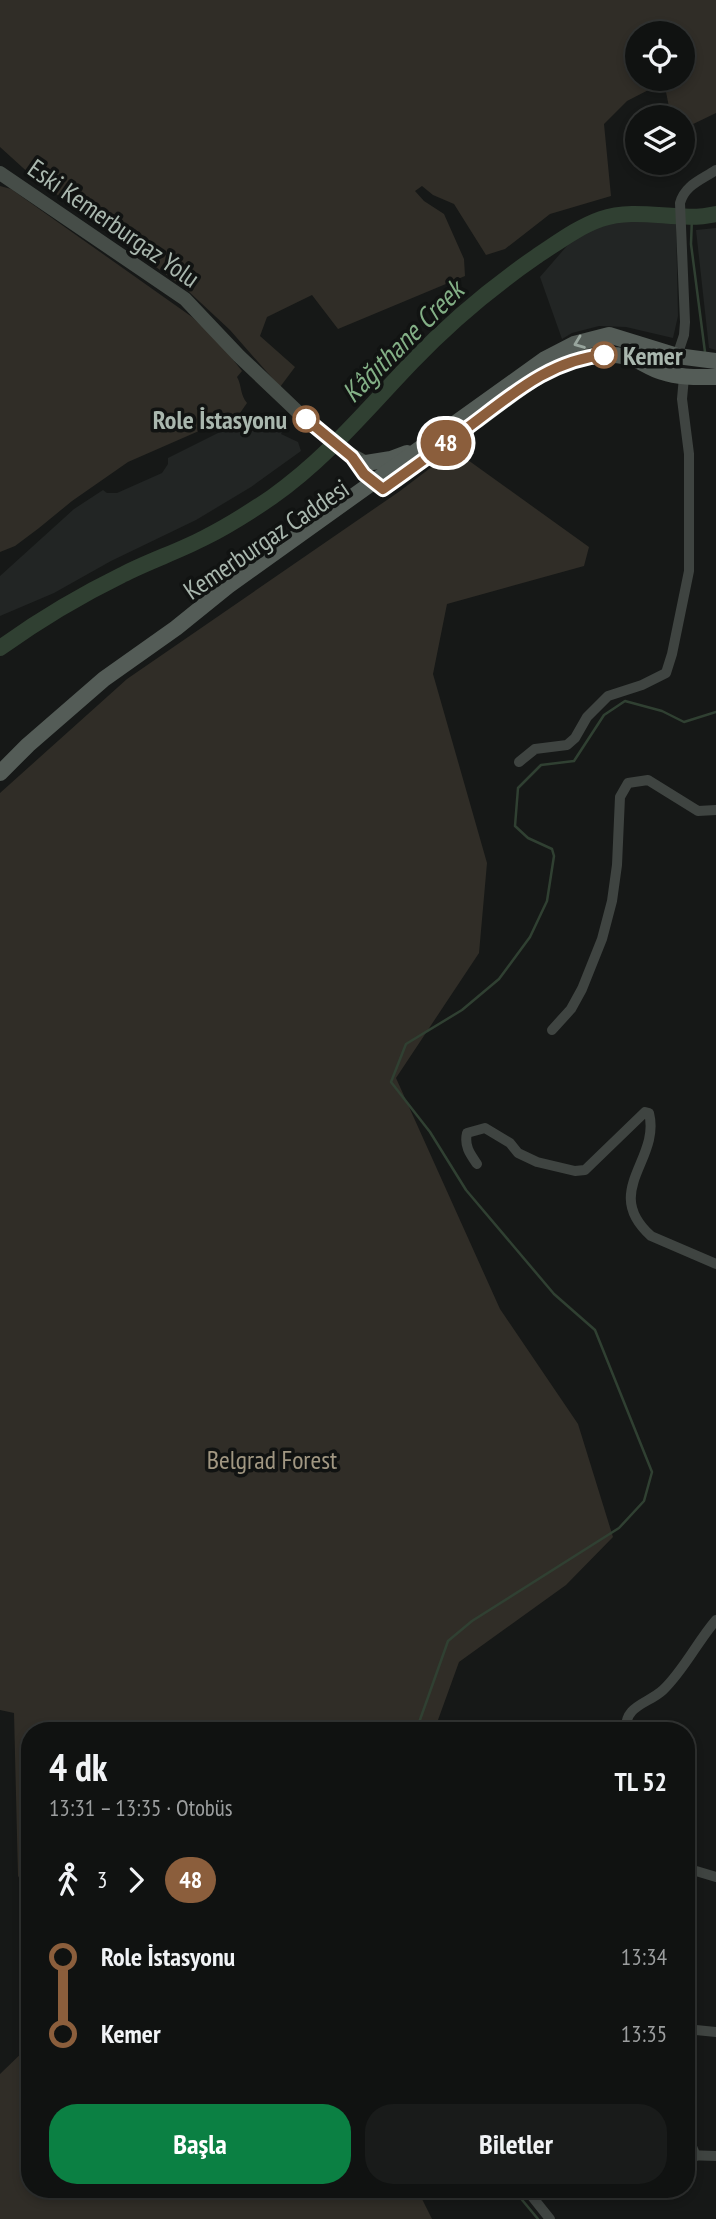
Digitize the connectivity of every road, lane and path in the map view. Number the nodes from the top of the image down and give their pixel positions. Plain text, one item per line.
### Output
1 (716, 170) edge
2 (0, 173) edge
3 (677, 356) junction
4 (629, 357) junction
5 (716, 361) edge
6 (686, 377) junction
7 (716, 377) edge
8 (423, 447) junction
9 (355, 460) junction
10 (378, 483) junction
11 (354, 497) junction
12 (176, 628) junction
13 (519, 762) dead end
14 (0, 773) edge
15 (716, 810) edge
16 (552, 1030) dead end
17 (477, 1164) dead end
18 (716, 1264) edge
19 (716, 1620) edge
20 (626, 1722) edge
21 (695, 1871) edge
22 (716, 1877) edge
23 (695, 2030) edge
24 (716, 2032) edge
25 (695, 2155) edge
26 (716, 2156) edge
27 (533, 2198) edge
28 (550, 2219) edge

1 - 3 street
2 - 9 main road, Eski Kemerburgaz Yolu
3 - 4 main road
3 - 5 main road
3 - 6 main road
3 -> 8 main road
4 - 6 main road
4 - 10 main road
6 - 7 main road
6 - 13 street
8 - 9 main road
8 - 10 main road
9 - 10 main road
9 - 11 main road
10 - 11 main road, Kemerburgaz Caddesi
10 - 12 main road, Kemerburgaz Caddesi
11 - 12 main road, Kemerburgaz Caddesi
12 - 14 main road, Kemerburgaz Caddesi
15 - 16 street
17 - 18 street
19 - 20 street
21 - 22 street
23 - 24 street
25 - 26 street
27 - 28 street

